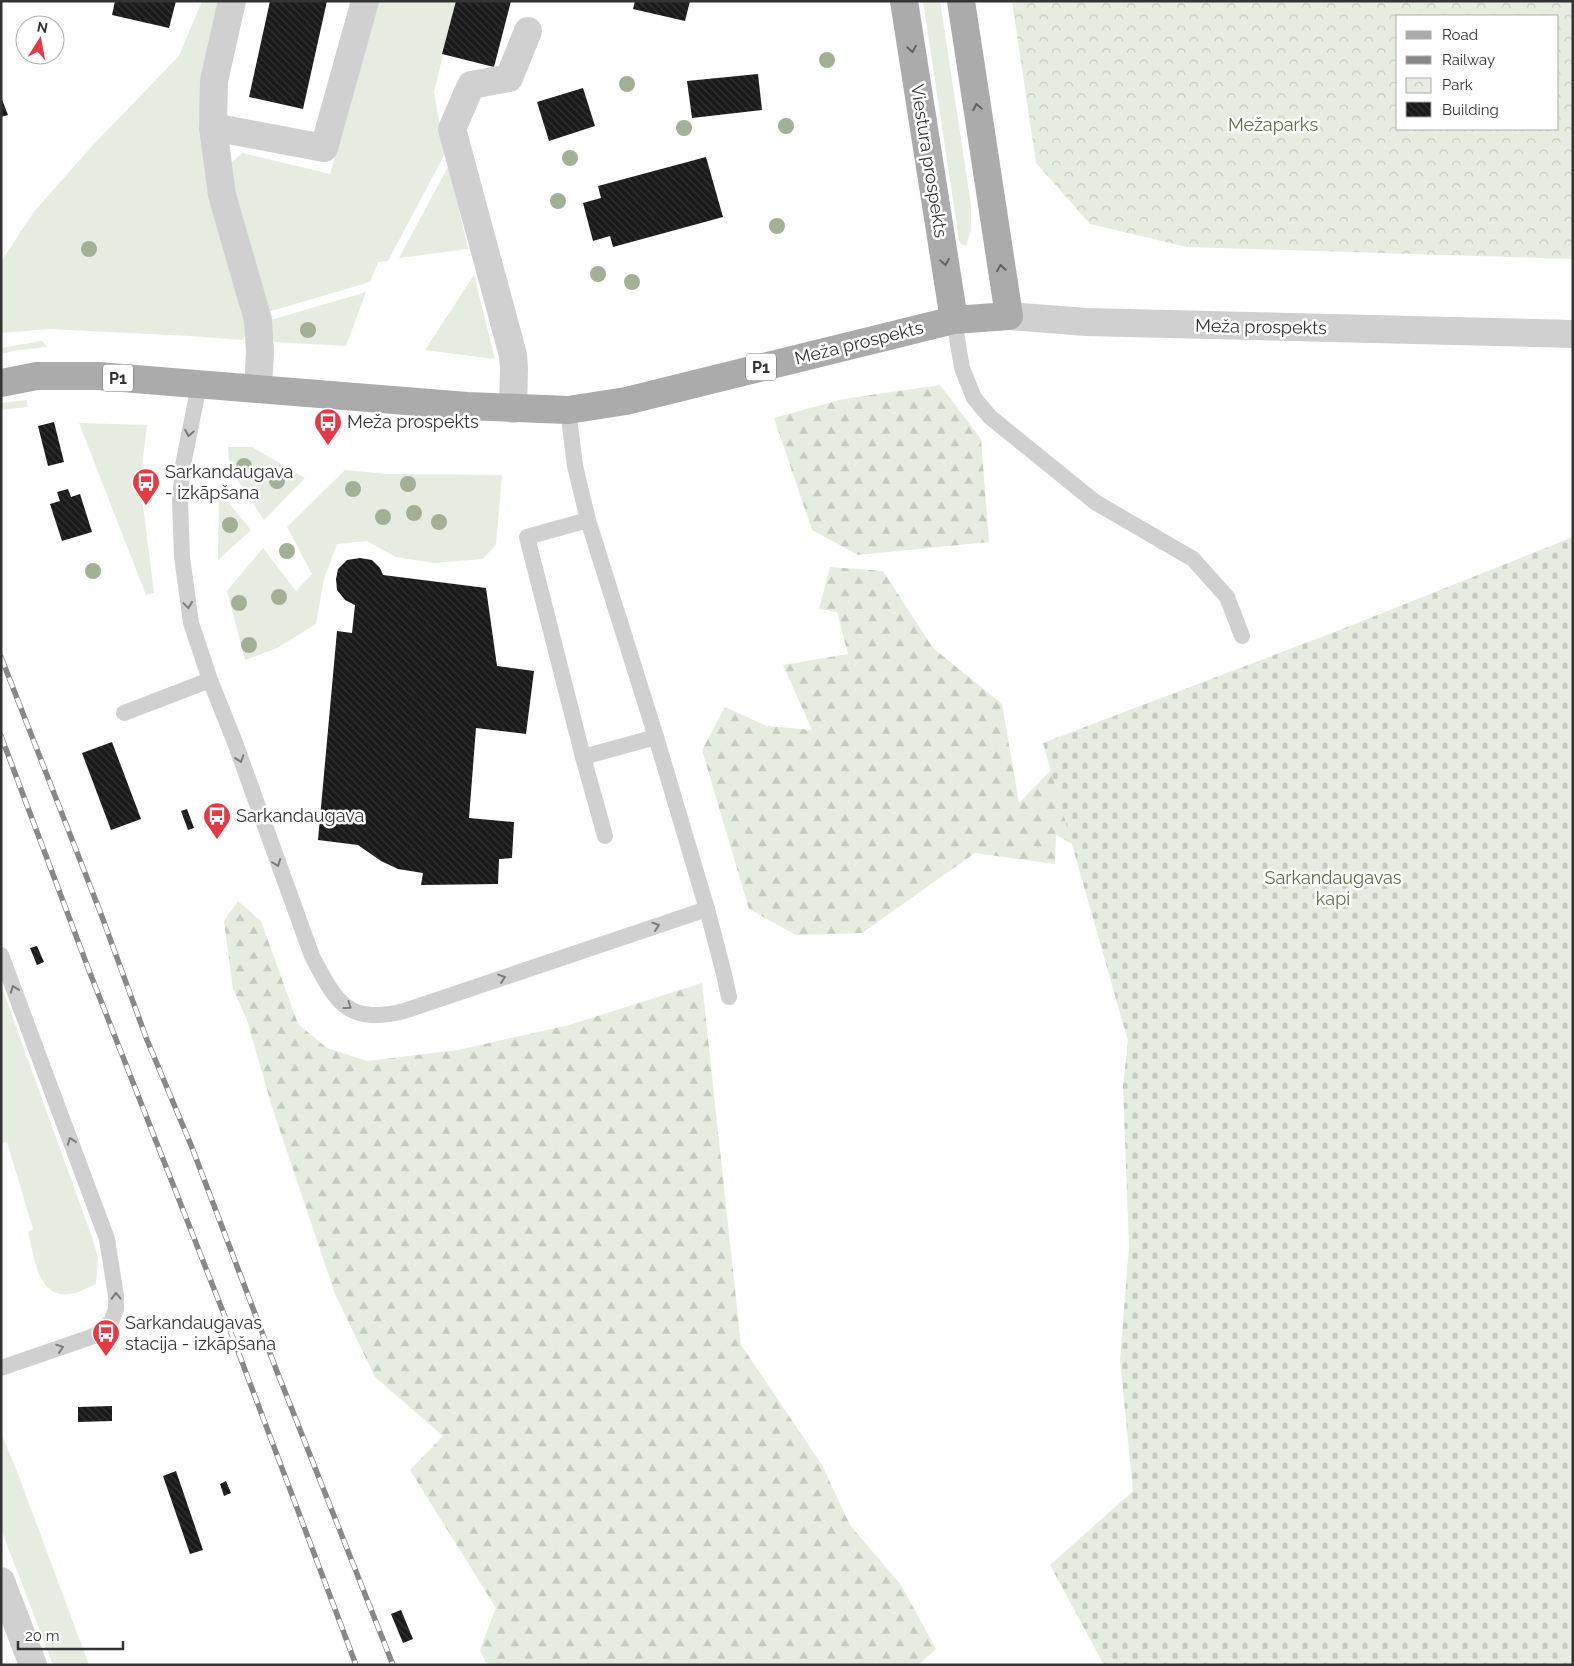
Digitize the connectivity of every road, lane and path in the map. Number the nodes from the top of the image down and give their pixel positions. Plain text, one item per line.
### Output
1 (232, 1) edge
2 (365, 1) edge
3 (904, 1) edge
4 (961, 1) edge
5 (528, 31) dead end
6 (212, 127) junction
7 (1009, 316) junction
8 (954, 320) junction
9 (1573, 334) edge
10 (1, 383) edge
11 (199, 385) junction
12 (258, 389) junction
13 (513, 409) junction
14 (568, 410) junction
15 (588, 520) junction
16 (1242, 636) dead end
17 (210, 680) junction
18 (124, 713) dead end
19 (656, 737) junction
20 (583, 757) junction
21 (605, 836) dead end
22 (707, 909) junction
23 (1, 955) edge
24 (729, 997) dead end
25 (1, 1368) edge
26 (1, 1581) edge
27 (8, 1621) edge
28 (33, 1665) edge

1 - 6 street
2 - 6 street
3 -> 8 main road, Viestura prospekts
7 -> 4 main road
5 - 13 street
6 - 12 street
7 - 8 main road, Meža prospekts / P1
7 - 9 street, Meža prospekts
8 - 14 main road, Meža prospekts / P1
8 - 16 lane
10 - 11 main road, Meža prospekts / P1
11 - 12 main road, Meža prospekts / P1
11 -> 17 lane
12 - 13 main road, Meža prospekts / P1
13 - 14 main road, Meža prospekts / P1
14 - 15 lane
15 - 19 lane
15 - 20 lane
17 - 18 lane
17 -> 22 lane
19 - 20 lane
19 - 22 lane
20 - 21 lane
22 - 24 lane
25 -> 23 lane
26 - 27 street
27 - 28 street

